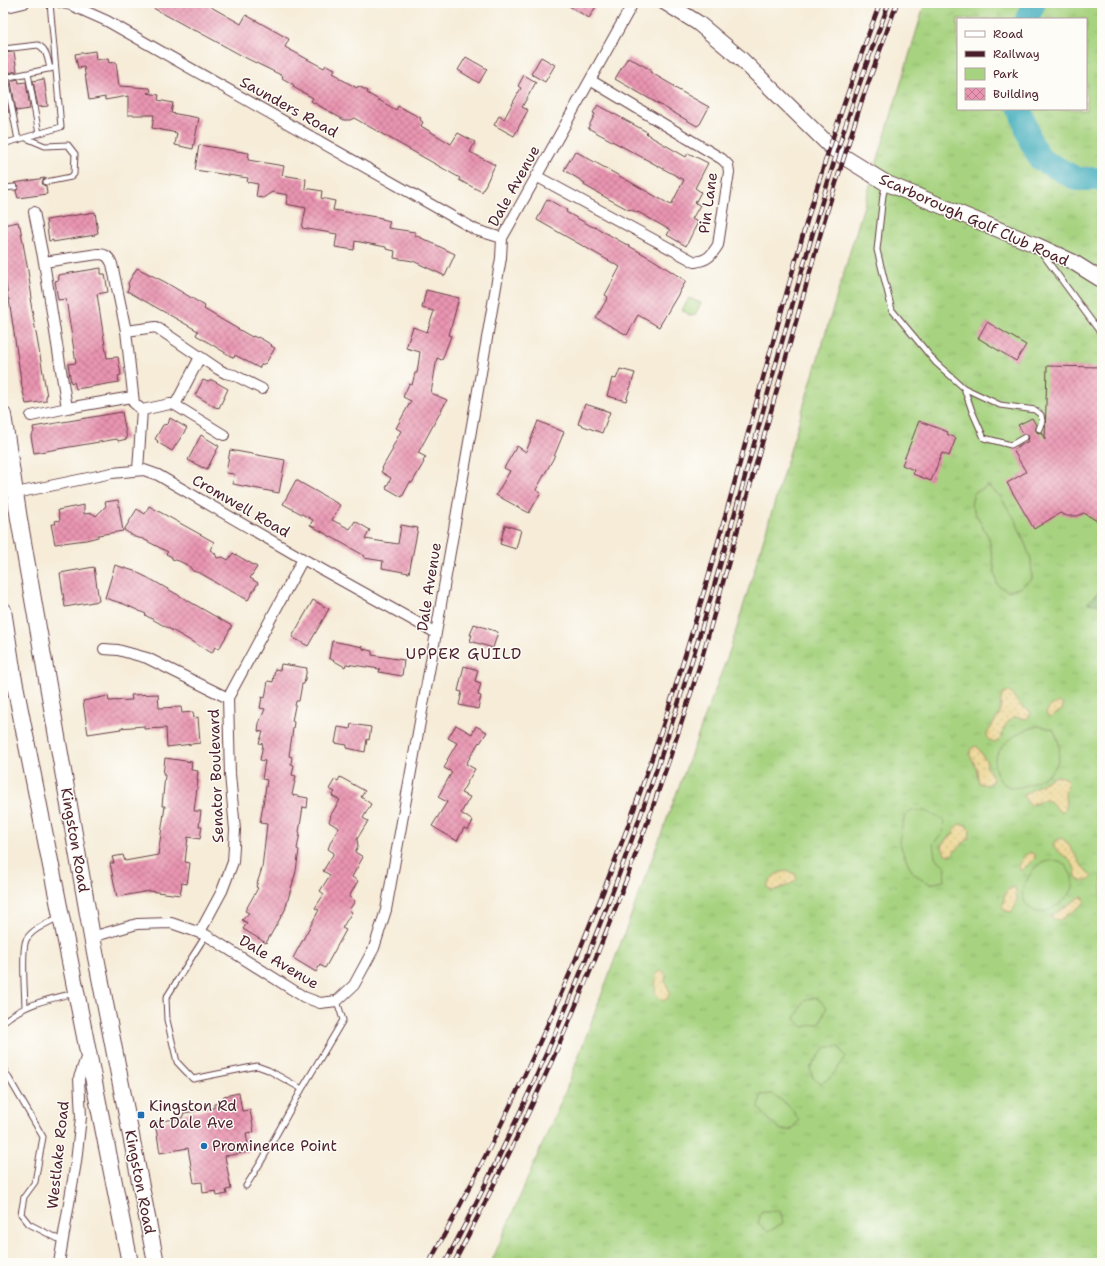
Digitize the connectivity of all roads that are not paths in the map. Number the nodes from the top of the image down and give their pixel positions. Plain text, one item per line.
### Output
1 (24, 3) edge
2 (50, 3) edge
3 (62, 3) edge
4 (633, 3) edge
5 (666, 3) edge
6 (3, 8) edge
7 (3, 50) edge
8 (53, 68) junction
9 (28, 73) junction
10 (4, 78) edge
11 (590, 80) junction
12 (39, 134) junction
13 (26, 138) junction
14 (18, 140) junction
15 (3, 144) edge
16 (536, 176) junction
17 (46, 182) dead end
18 (886, 183) junction
19 (15, 187) dead end
20 (3, 188) edge
21 (34, 212) dead end
22 (502, 238) junction
23 (1036, 245) junction
24 (44, 262) junction
25 (1102, 280) edge
26 (126, 331) junction
27 (1102, 335) edge
28 (200, 357) junction
29 (964, 388) junction
30 (262, 389) dead end
31 (132, 397) junction
32 (175, 405) junction
33 (67, 408) junction
34 (142, 410) junction
35 (3, 415) edge
36 (31, 416) dead end
37 (1039, 429) dead end
38 (224, 435) dead end
39 (1025, 437) dead end
40 (138, 470) junction
41 (7, 492) edge
42 (303, 559) junction
43 (3, 610) edge
44 (436, 633) junction
45 (104, 649) dead end
46 (228, 698) junction
47 (61, 916) junction
48 (203, 934) junction
49 (92, 937) junction
50 (77, 993) junction
51 (337, 1001) junction
52 (25, 1008) junction
53 (3, 1022) edge
54 (88, 1052) junction
55 (3, 1068) edge
56 (302, 1089) junction
57 (246, 1186) dead end
58 (62, 1241) junction
59 (59, 1263) edge
60 (130, 1263) edge
61 (156, 1263) edge

1 - 6 street
2 - 8 lane
3 - 22 street, Saunders Road
4 - 11 street, Dale Avenue
5 - 18 street, Scarborough Golf Club Road
7 - 8 lane
8 - 9 lane
8 - 12 lane
9 - 10 lane
9 - 12 lane
10 - 14 lane
11 - 16 street, Dale Avenue
11 - 16 street, Pin Lane
12 - 13 lane
13 - 14 lane
13 - 17 lane
14 - 15 lane
16 - 22 street, Dale Avenue
18 - 23 street, Scarborough Golf Club Road
18 - 29 lane
19 - 20 lane
21 - 24 street
22 - 44 street, Dale Avenue
23 - 25 street, Scarborough Golf Club Road
23 - 27 lane
24 - 26 street
24 - 33 street
26 - 28 street
26 - 31 street
28 - 30 street
28 - 32 street
29 - 37 lane
29 - 39 lane
31 - 33 street
31 - 34 street
32 - 34 street
32 - 38 street
33 - 36 street
34 - 40 street
35 - 41 main road, Kingston Road
40 - 41 street, Cromwell Road
40 - 42 street, Cromwell Road
41 - 49 main road, Kingston Road
42 - 44 street, Cromwell Road
42 - 46 street, Senator Boulevard
43 - 47 main road, Kingston Road
44 - 51 street, Dale Avenue
45 - 46 street
46 - 48 street, Senator Boulevard
47 - 50 main road, Kingston Road
47 - 52 lane
48 - 49 street, Dale Avenue
48 - 51 street, Dale Avenue
48 - 56 lane
49 - 61 main road, Kingston Road
50 - 52 lane
50 - 54 main road, Kingston Road
51 - 56 lane
52 - 53 lane
54 - 58 street, Westlake Road
54 - 60 main road, Kingston Road
55 - 58 lane
56 - 57 lane
58 - 59 street, Westlake Road

